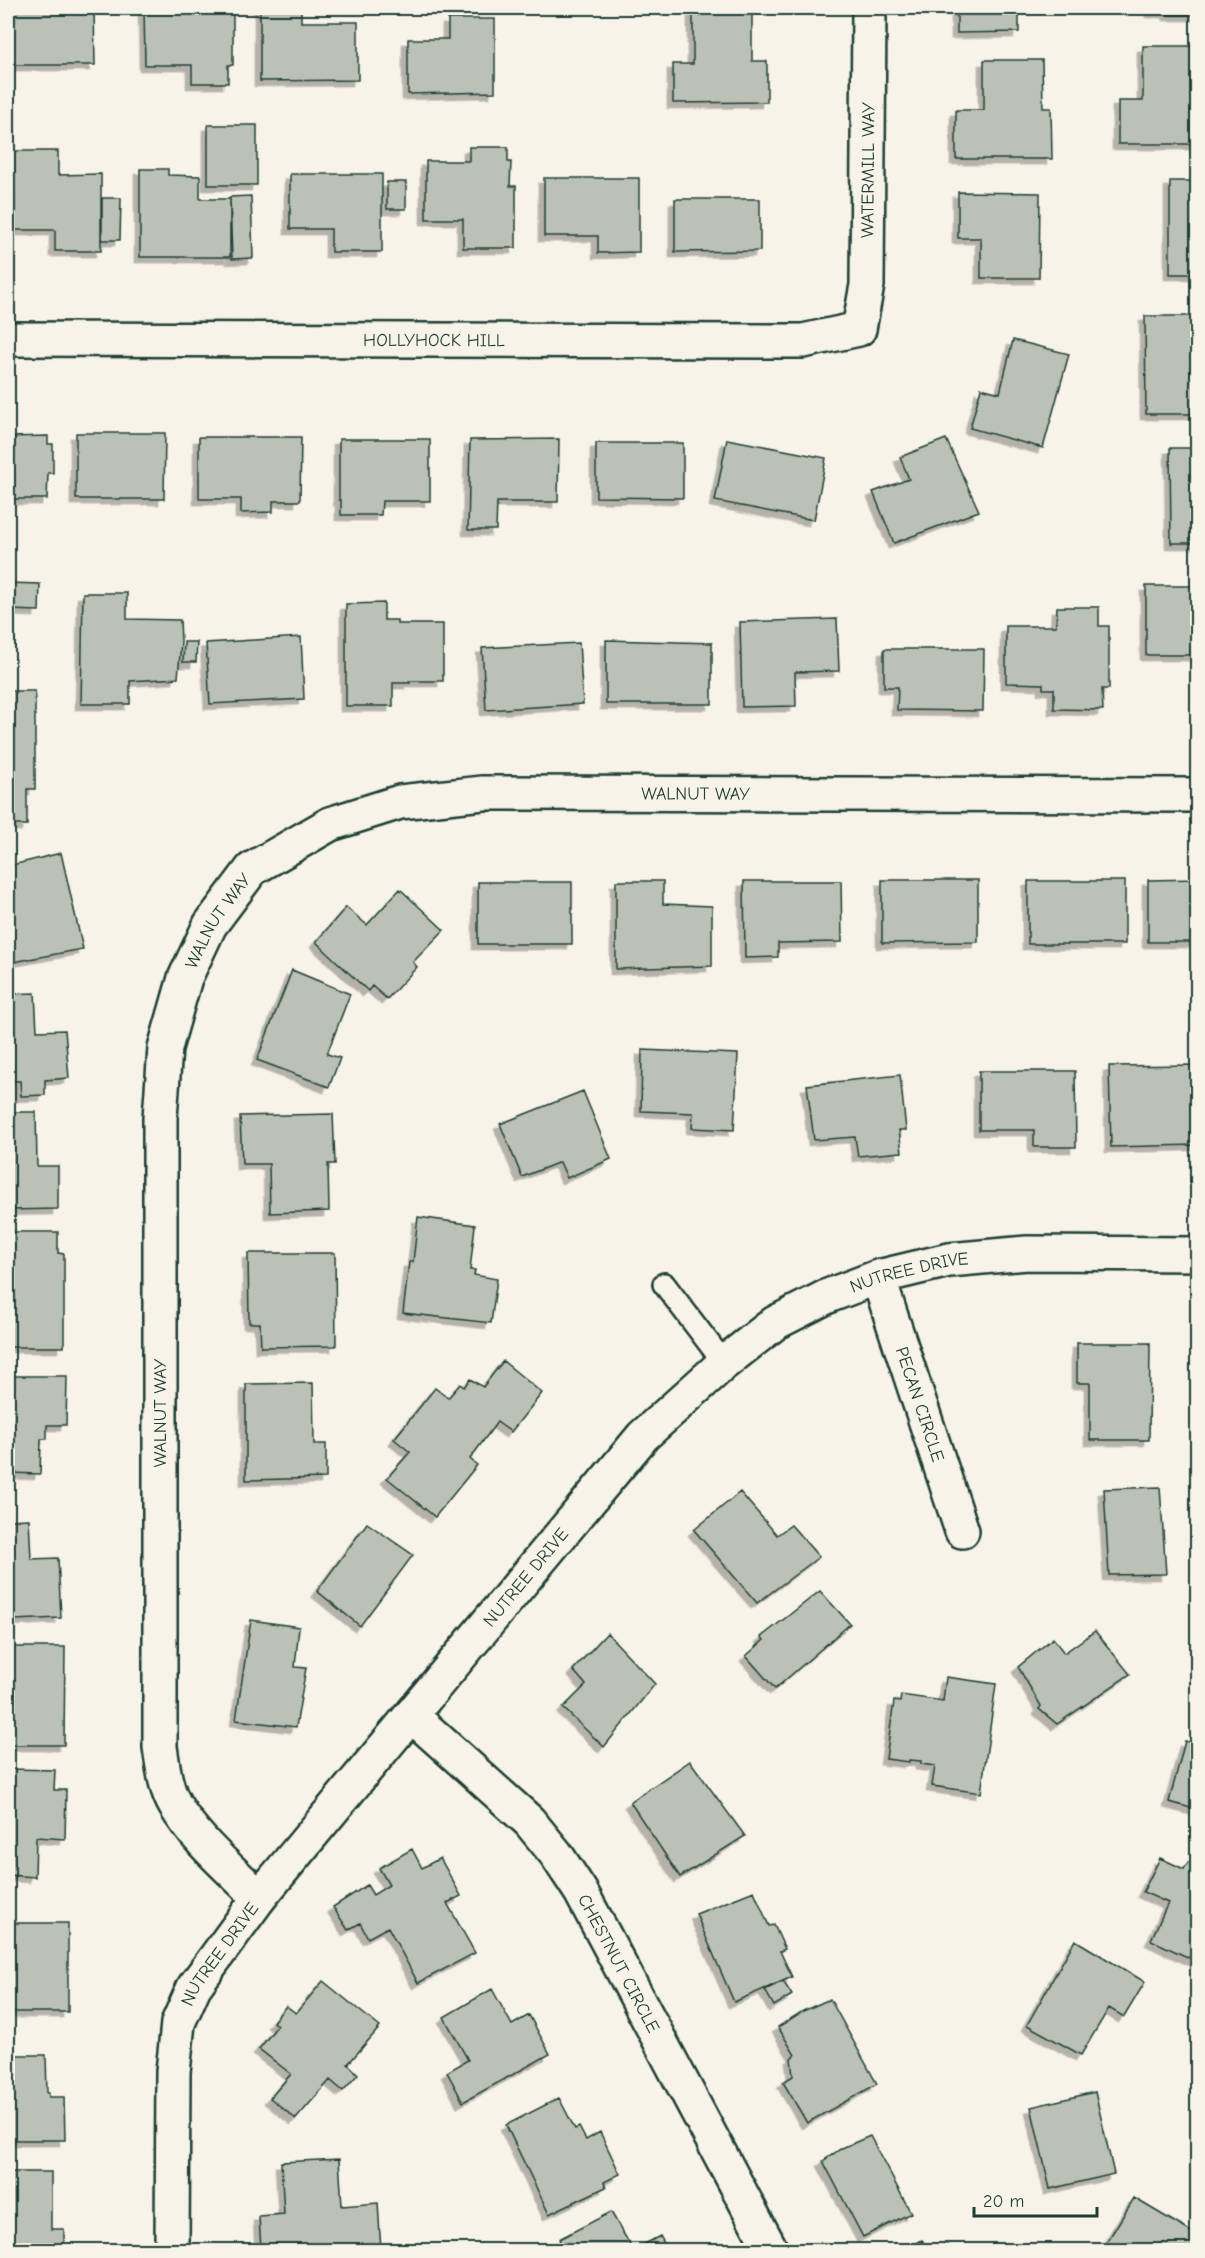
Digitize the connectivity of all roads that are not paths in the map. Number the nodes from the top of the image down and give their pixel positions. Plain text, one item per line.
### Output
1 (869, 8) edge
2 (859, 329) joint
3 (8, 339) edge
4 (1197, 795) edge
5 (1197, 1254) edge
6 (878, 1277) junction
7 (664, 1284) dead end
8 (724, 1363) junction
9 (962, 1531) dead end
10 (412, 1716) junction
11 (259, 1898) junction
12 (172, 2250) edge
13 (771, 2250) edge

1 - 2 street, WATERMILL WAY
2 - 3 street, HOLLYHOCK HILL
4 - 11 street, WALNUT WAY
5 - 6 street, NUTREE DRIVE
6 - 8 street, NUTREE DRIVE
6 - 9 street, PECAN CIRCLE
7 - 8 lane
8 - 10 street, NUTREE DRIVE
10 - 11 street, NUTREE DRIVE
10 - 13 street, CHESTNUT CIRCLE
11 - 12 street, NUTREE DRIVE

